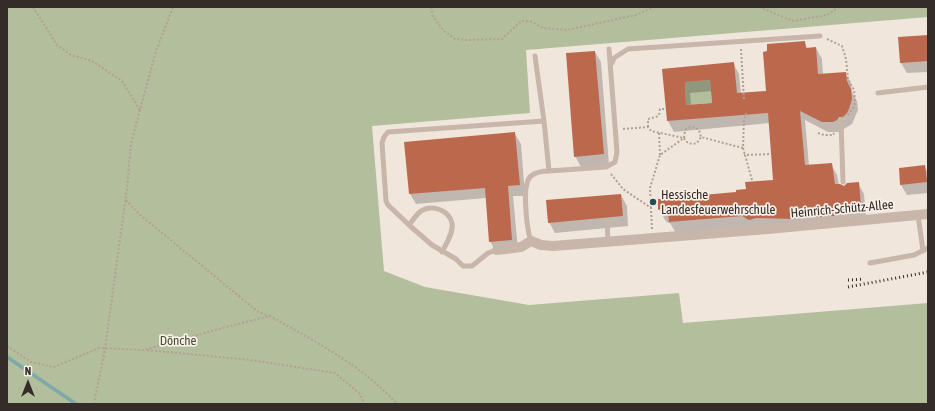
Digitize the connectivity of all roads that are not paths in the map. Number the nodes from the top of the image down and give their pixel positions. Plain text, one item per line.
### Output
1 (820, 36) road end
2 (609, 48) dead end
3 (535, 56) dead end
4 (611, 67) junction
5 (928, 87) edge
6 (878, 93) dead end
7 (544, 121) junction
8 (841, 121) road end
9 (549, 170) junction
10 (843, 182) dead end
11 (844, 210) dead end
12 (923, 214) edge
13 (607, 221) dead end
14 (844, 222) junction
15 (409, 225) junction
16 (531, 241) junction
17 (608, 241) junction
18 (497, 250) joint
19 (926, 250) edge
20 (442, 252) junction
21 (870, 263) dead end

1 - 4 lane
2 - 4 lane
3 - 7 lane
4 - 9 lane
5 - 6 lane
7 - 9 lane
7 - 15 lane
8 - 10 lane
9 - 16 lane
11 - 14 lane
12 - 14 street, Heinrich-Schütz-Allee
12 - 19 lane
13 - 17 lane
14 - 17 street, Heinrich-Schütz-Allee
15 - 20 lane
15 - 20 lane
16 - 17 street, Heinrich-Schütz-Allee
16 - 18 street
18 - 20 lane
19 - 21 lane

